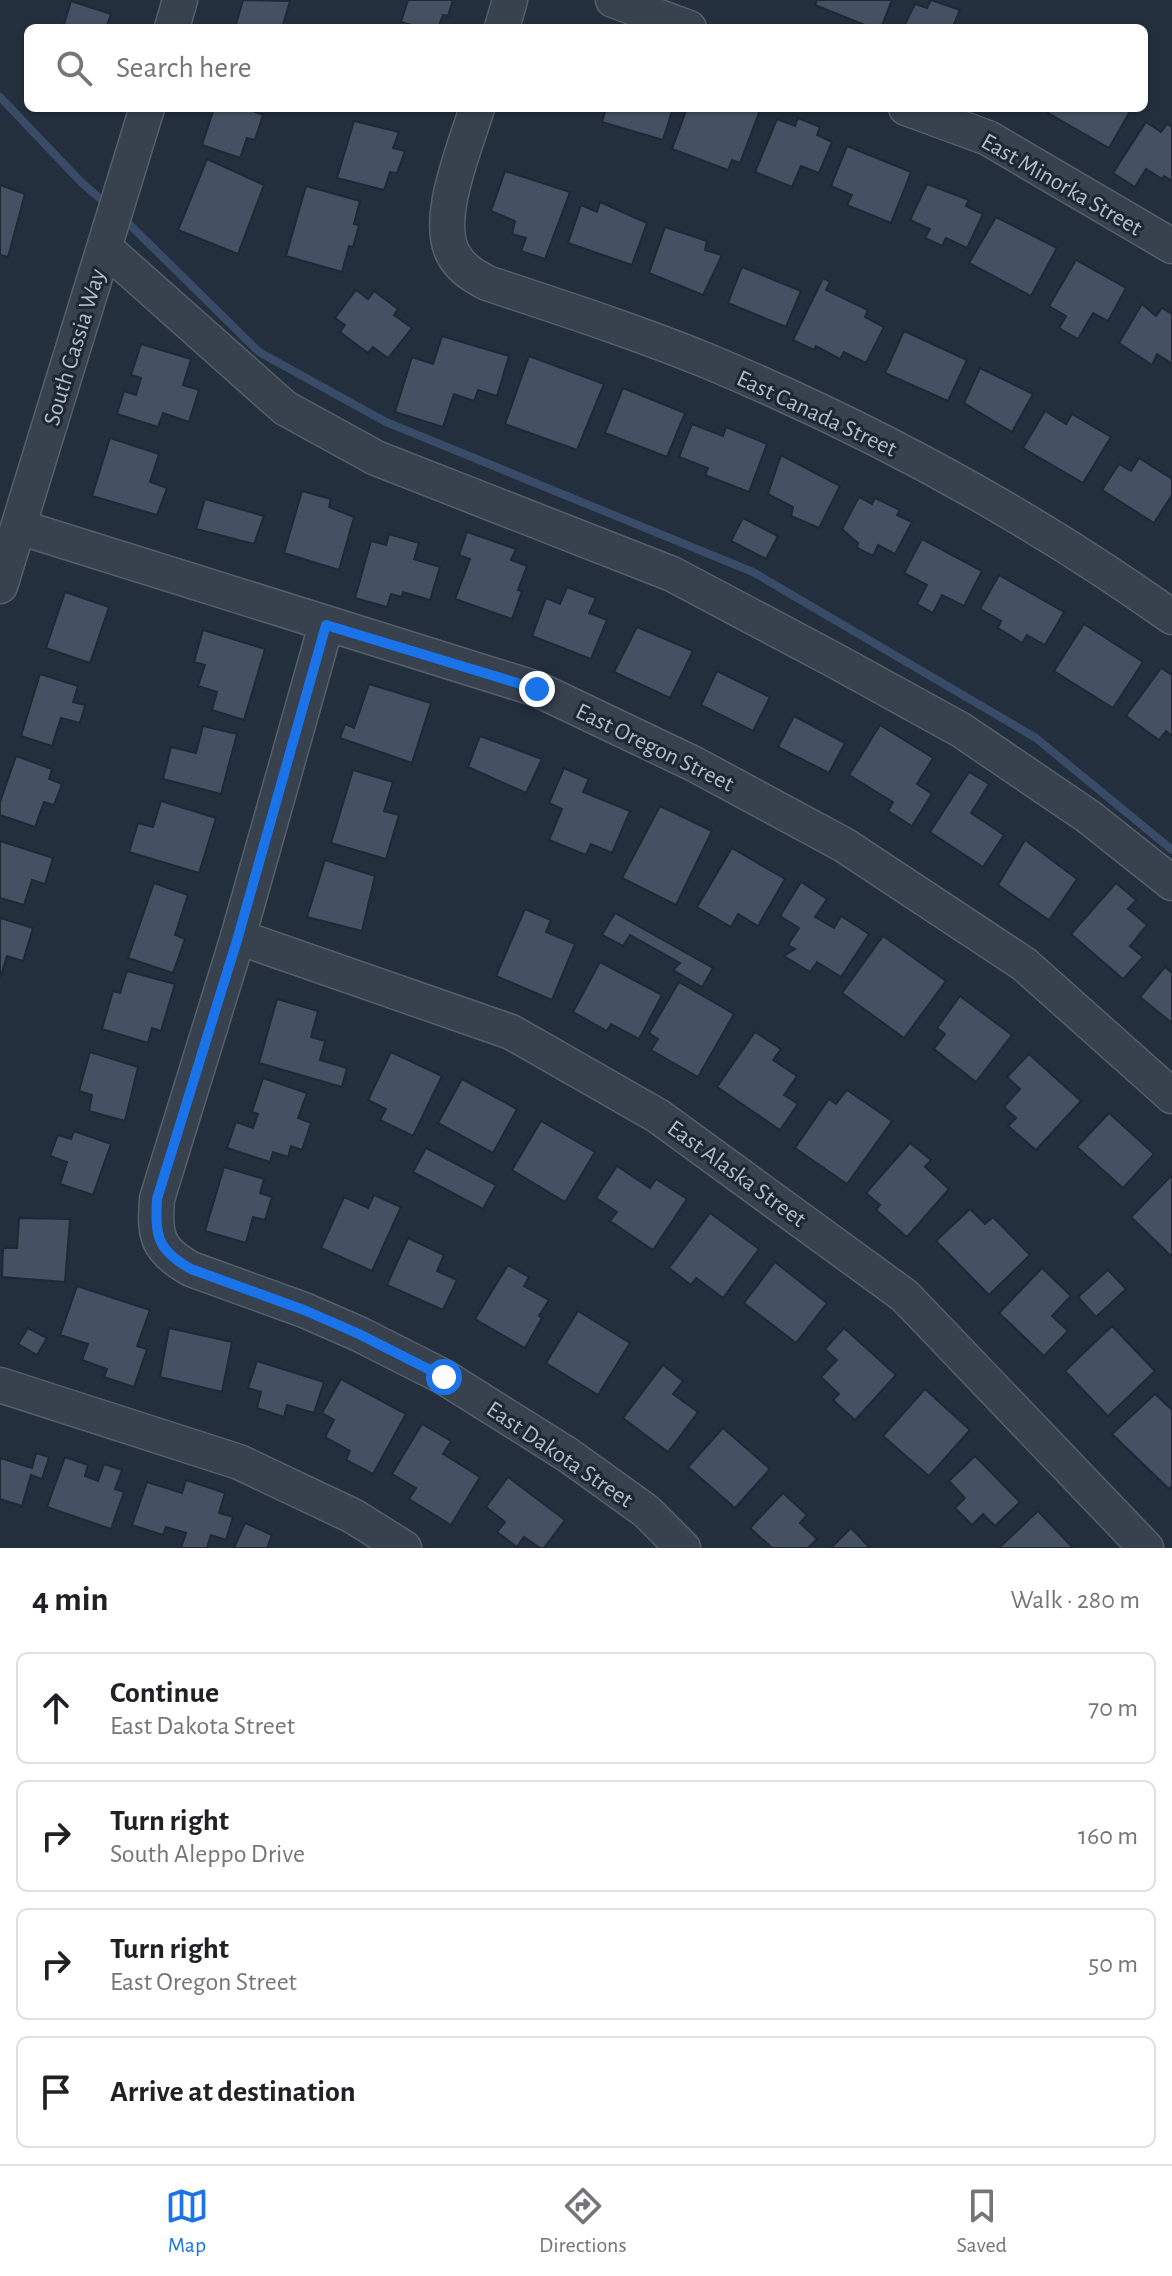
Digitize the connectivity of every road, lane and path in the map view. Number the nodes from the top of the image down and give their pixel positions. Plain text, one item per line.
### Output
1 (180, 0) edge
2 (510, 0) edge
3 (613, 0) edge
4 (173, 24) edge
5 (503, 24) edge
6 (678, 24) edge
7 (146, 112) edge
8 (476, 112) edge
9 (917, 112) edge
10 (1172, 246) edge
11 (105, 248) junction
12 (19, 527) junction
13 (0, 586) edge
14 (1172, 617) edge
15 (326, 625) junction
16 (1172, 883) edge
17 (238, 937) junction
18 (1172, 1096) edge
19 (0, 1385) edge
20 (404, 1548) edge
21 (683, 1548) edge
22 (1146, 1548) edge

1 - 4 street
2 - 5 street
3 - 6 street
7 - 11 street, South Cassia Way
8 - 14 street, East Canada Street
9 - 10 street, East Minorka Street
11 - 12 street, South Cassia Way
11 - 16 street
12 - 13 street, South Cassia Way
12 - 15 street, East Oregon Street
15 - 17 street
15 - 18 street, East Oregon Street
17 - 21 street, East Dakota Street
17 - 22 street, East Alaska Street
19 - 20 street

